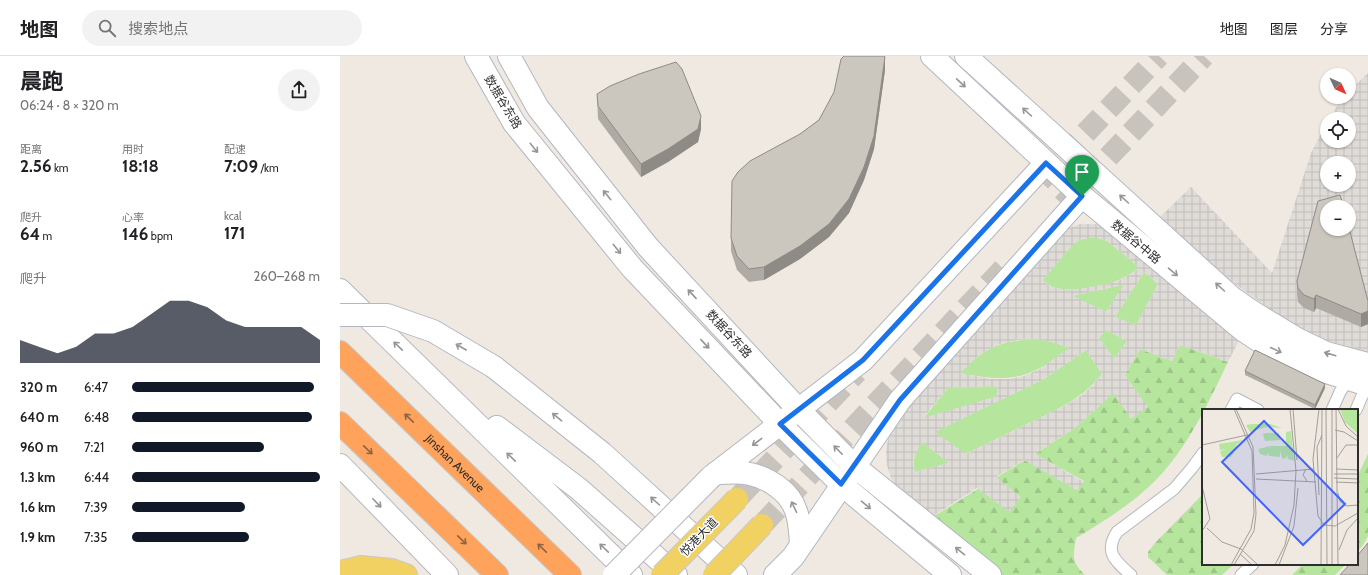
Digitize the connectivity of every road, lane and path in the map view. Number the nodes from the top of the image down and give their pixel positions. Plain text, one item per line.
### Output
1 (476, 56) edge
2 (509, 56) edge
3 (932, 56) edge
4 (966, 56) edge
5 (1046, 163) junction
6 (1082, 196) junction
7 (340, 290) edge
8 (340, 315) edge
9 (340, 352) edge
10 (1368, 364) edge
11 (422, 371) junction
12 (1361, 384) edge
13 (1234, 409) edge
14 (1256, 409) edge
15 (1332, 409) edge
16 (1356, 409) edge
17 (798, 410) junction
18 (340, 423) edge
19 (780, 424) junction
20 (1202, 454) edge
21 (1202, 462) edge
22 (340, 465) edge
23 (854, 466) junction
24 (713, 475) junction
25 (841, 484) junction
26 (737, 499) tunnel mouth
27 (762, 524) tunnel mouth
28 (797, 551) junction
29 (1252, 565) edge
30 (1262, 565) edge
31 (340, 572) edge
32 (406, 575) edge
33 (447, 575) edge
34 (497, 575) edge
35 (570, 575) edge
36 (614, 575) edge
37 (631, 575) edge
38 (662, 575) edge
39 (676, 575) edge
40 (714, 575) edge
41 (736, 575) edge
42 (775, 575) edge
43 (950, 575) edge
44 (990, 575) edge
45 (1131, 575) edge
46 (1136, 575) edge
47 (1241, 575) edge
48 (1252, 575) edge

1 -> 19 main road, 数据谷东路
17 -> 2 main road, 数据谷东路
3 -> 5 main road, 数据谷中路
10 -> 4 main road, 数据谷中路
5 - 6 main road, 数据谷中路
5 - 17 main road
6 -> 12 main road, 数据谷中路
6 - 23 main road
11 -> 7 main road
41 -> 8 main road, bridge
35 -> 9 highway, Jinshan Avenue
37 -> 11 main road
11 - 39 main road, bridge
12 - 15 lane
12 - 16 lane
13 - 14 lane
17 - 19 main road
23 -> 17 main road, 数据谷东路
18 -> 34 highway
19 -> 24 main road
19 - 25 main road, 数据谷东路
20 - 45 lane
21 - 46 lane
22 -> 33 main road
23 - 25 main road
44 -> 23 main road, 数据谷东路
28 -> 24 main road
24 - 36 main road, bridge
25 - 28 main road
25 -> 43 main road, 数据谷东路
26 - 38 main road, 悦港大道, bridge
27 - 40 main road, bridge
28 - 42 main road
29 - 47 lane
30 - 48 lane
31 - 32 main road

